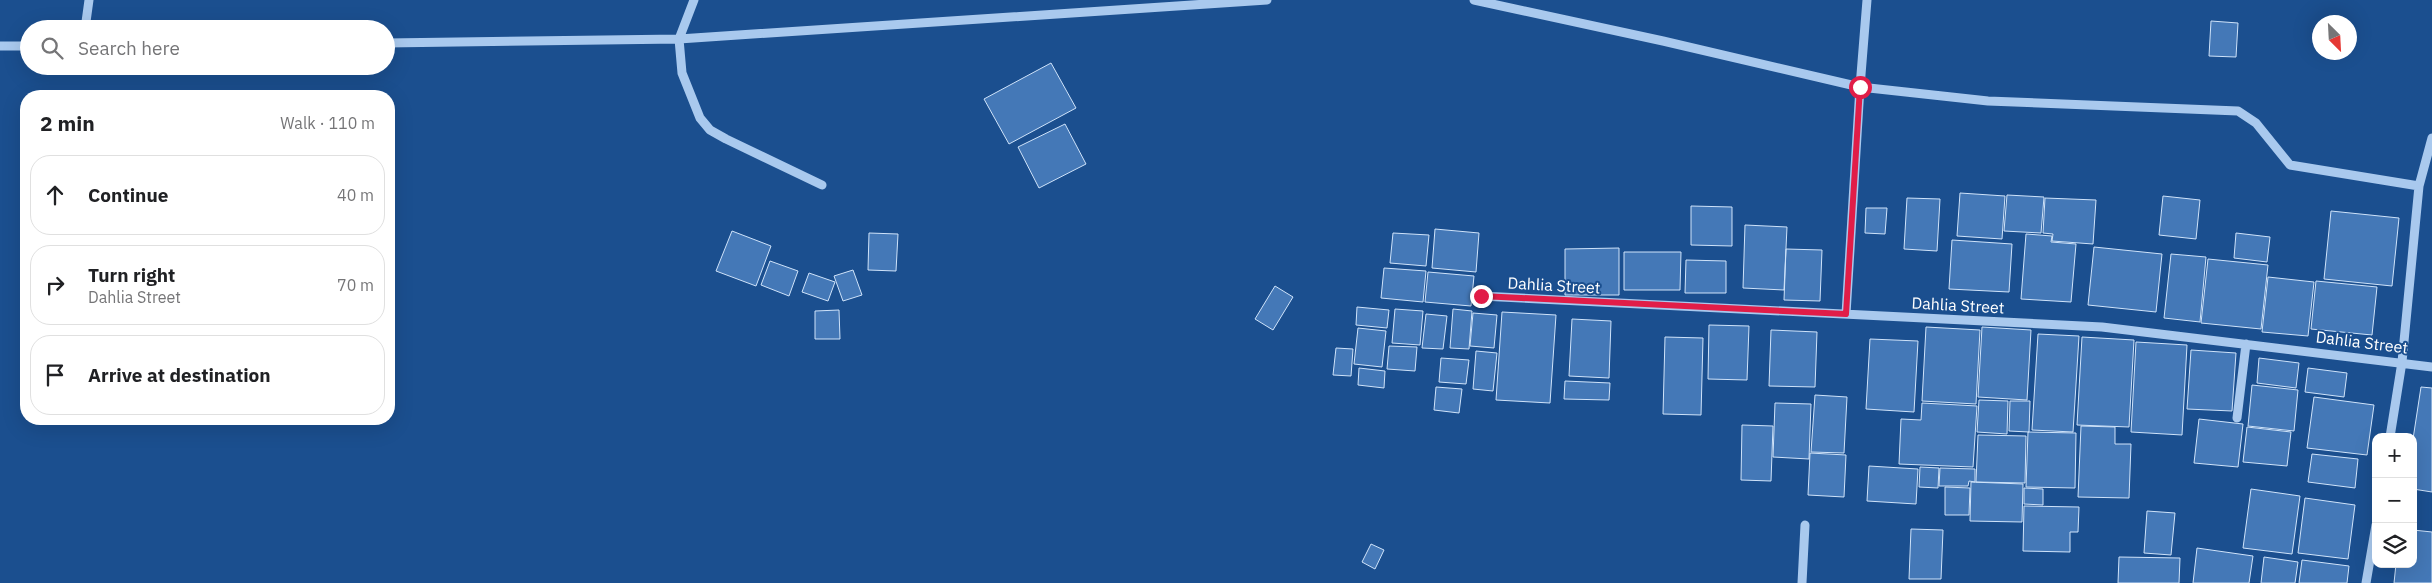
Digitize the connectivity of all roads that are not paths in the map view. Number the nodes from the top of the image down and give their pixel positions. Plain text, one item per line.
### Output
1 (88, 0) edge
2 (694, 0) edge
3 (1267, 0) edge
4 (1474, 0) edge
5 (1867, 0) edge
6 (86, 20) edge
7 (679, 39) junction
8 (395, 43) edge
9 (0, 46) edge
10 (20, 46) edge
11 (1860, 87) junction
12 (2432, 138) edge
13 (822, 184) dead end
14 (2419, 186) junction
15 (1481, 296) dead end
16 (1846, 314) junction
17 (2246, 344) junction
18 (2402, 362) junction
19 (2432, 367) edge
20 (2237, 418) dead end
21 (2391, 433) edge
22 (1806, 525) dead end
23 (2372, 548) edge
24 (1802, 583) edge
25 (2366, 583) edge

1 - 6 street
2 - 7 street
3 - 7 street
4 - 11 street
5 - 11 street
7 - 8 street
7 - 13 street
9 - 10 street
11 - 14 street
11 - 16 street
12 - 14 street
14 - 18 street
15 - 16 street, Dahlia Street
16 - 17 street, Dahlia Street
17 - 18 street, Dahlia Street
17 - 20 street
18 - 19 street, Dahlia Street
18 - 21 street
22 - 24 street
23 - 25 street

